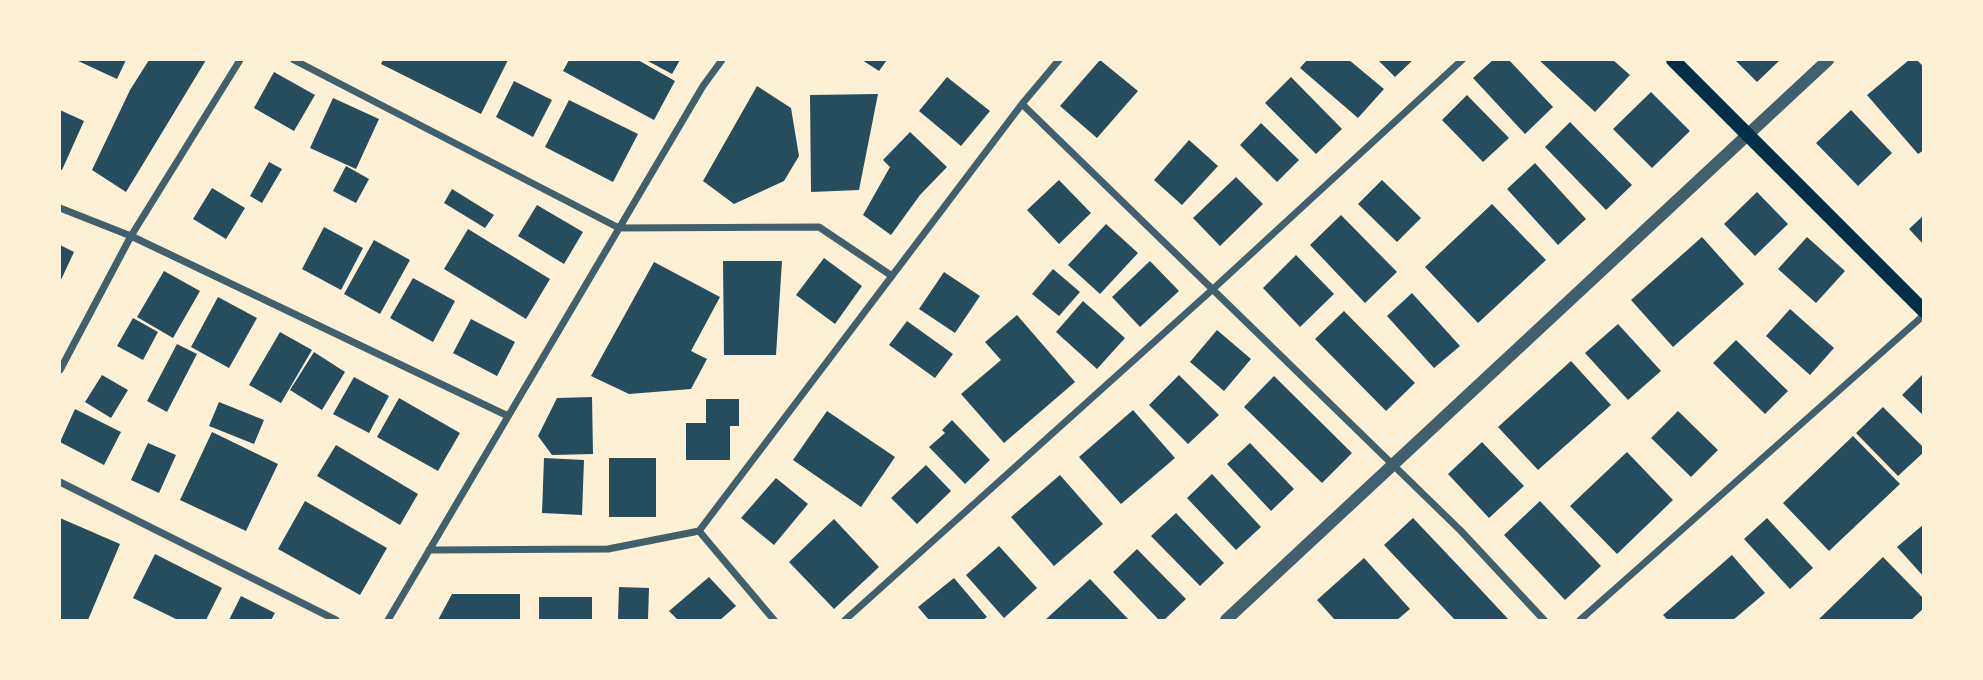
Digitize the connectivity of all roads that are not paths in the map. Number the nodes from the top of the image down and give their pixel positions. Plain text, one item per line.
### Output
1 (240, 60) edge
2 (294, 60) edge
3 (722, 60) edge
4 (1059, 60) edge
5 (1462, 60) edge
6 (1672, 60) edge
7 (1828, 60) edge
8 (1022, 104) junction
9 (1747, 133) junction
10 (60, 208) edge
11 (619, 228) junction
12 (131, 236) junction
13 (892, 276) junction
14 (1213, 289) junction
15 (1923, 313) edge
16 (60, 370) edge
17 (508, 416) junction
18 (1392, 464) junction
19 (60, 482) edge
20 (699, 531) junction
21 (429, 550) junction
22 (336, 621) edge
23 (388, 621) edge
24 (774, 621) edge
25 (845, 621) edge
26 (1226, 621) edge
27 (1544, 621) edge
28 (1580, 621) edge

1 - 12 street
2 - 11 street
3 - 11 street
4 - 8 street
5 - 14 street
6 - 9 main road
7 - 9 street
8 - 13 street
8 - 14 street
9 - 15 main road
9 - 18 street
10 - 12 street
11 - 13 street
11 - 17 street
12 - 16 street
12 - 17 street
13 - 20 street
14 - 18 street
14 - 25 street
15 - 28 street
17 - 21 street
18 - 26 street
18 - 27 street
19 - 22 street
20 - 21 street
20 - 24 street
21 - 23 street

